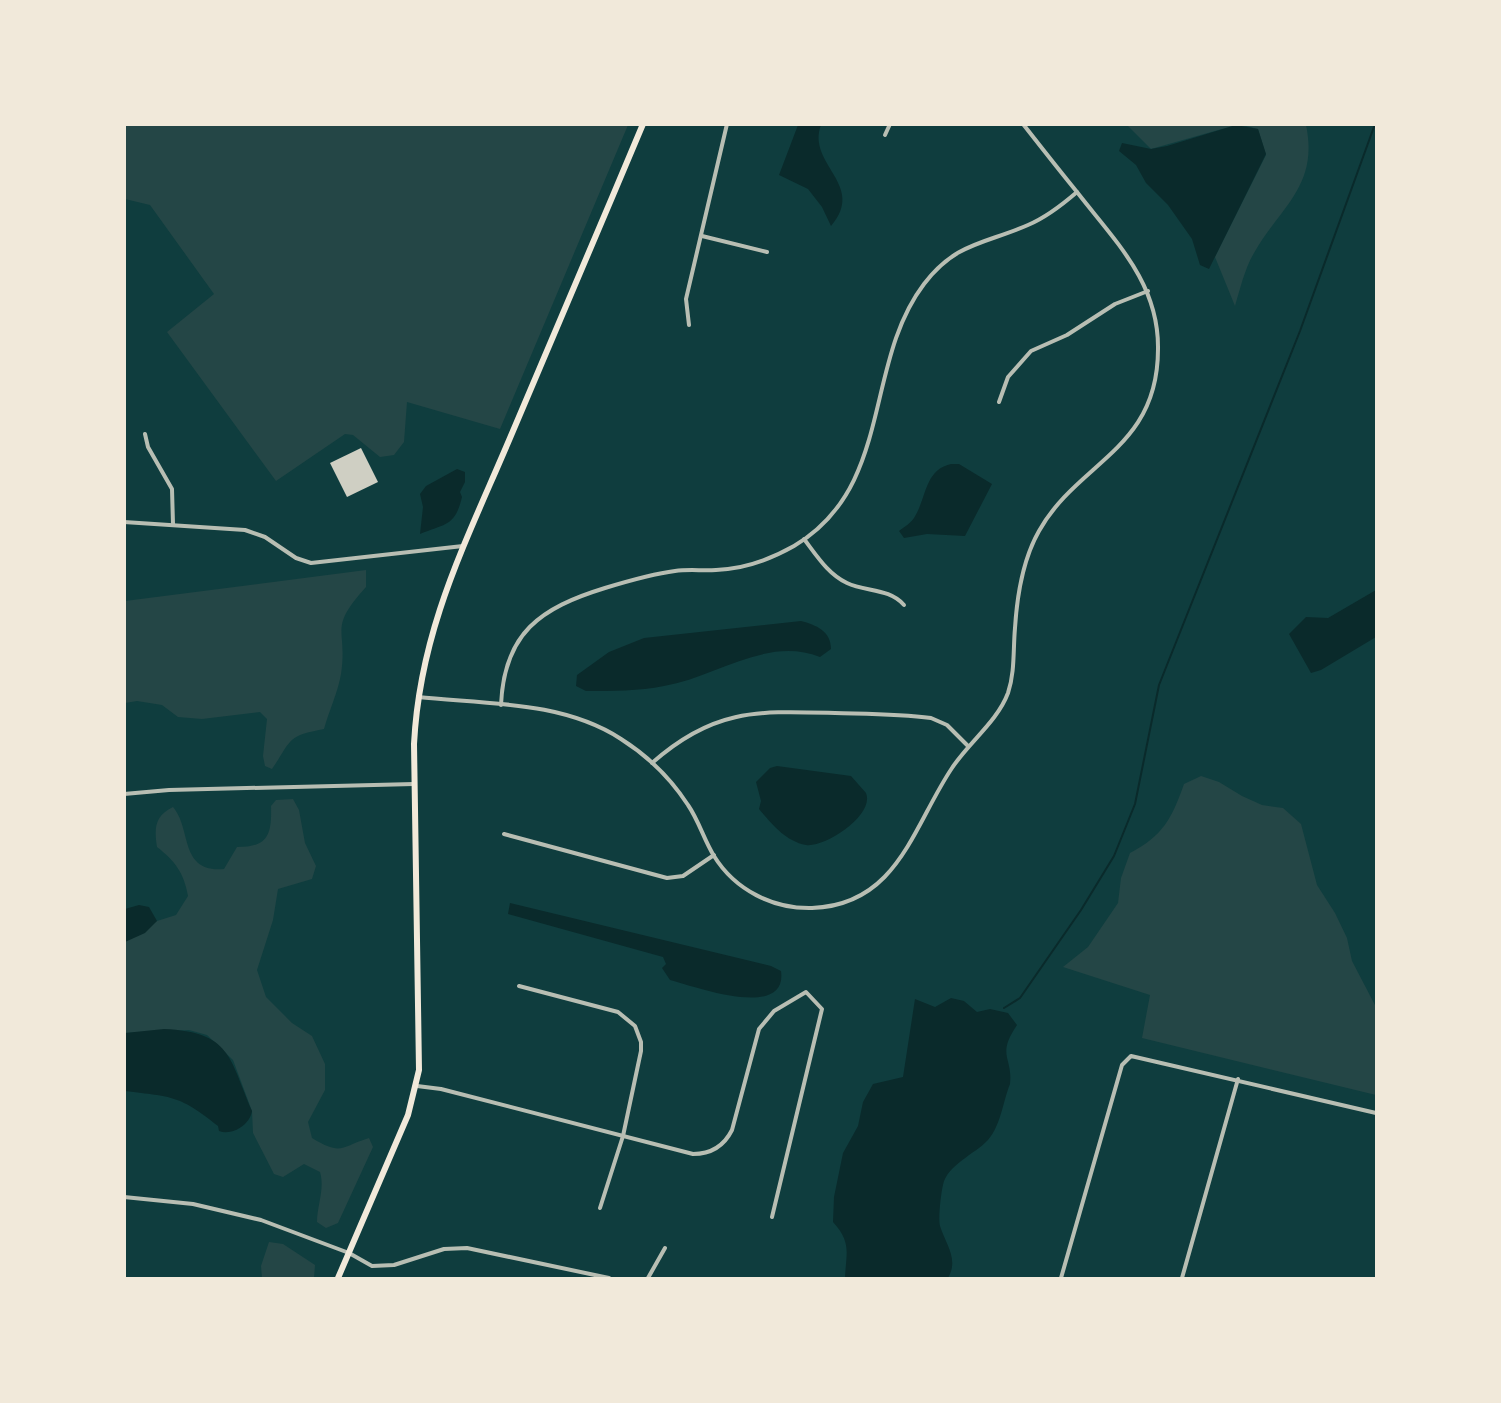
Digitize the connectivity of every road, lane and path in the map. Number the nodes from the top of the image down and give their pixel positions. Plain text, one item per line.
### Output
1 (643, 124) edge
2 (727, 124) edge
3 (890, 124) edge
4 (1023, 124) edge
5 (885, 135) dead end
6 (1077, 192) junction
7 (702, 236) junction
8 (767, 252) dead end
9 (1148, 291) junction
10 (688, 325) dead end
11 (999, 402) dead end
12 (145, 434) dead end
13 (124, 522) edge
14 (173, 524) junction
15 (804, 539) junction
16 (464, 546) junction
17 (904, 605) dead end
18 (417, 697) junction
19 (501, 705) junction
20 (968, 746) junction
21 (652, 763) junction
22 (414, 784) junction
23 (124, 794) edge
24 (504, 834) dead end
25 (714, 855) junction
26 (519, 986) dead end
27 (1238, 1079) junction
28 (417, 1086) junction
29 (1377, 1113) edge
30 (623, 1136) junction
31 (124, 1197) edge
32 (600, 1208) dead end
33 (772, 1217) dead end
34 (665, 1248) dead end
35 (349, 1253) junction
36 (338, 1278) edge
37 (609, 1278) edge
38 (648, 1278) edge
39 (1061, 1278) edge
40 (1182, 1278) edge

1 - 16 main road
2 - 7 street
3 - 5 street
4 - 6 street
6 - 9 street
6 - 15 street
7 - 8 street
7 - 10 street
9 - 11 street
9 - 20 street
12 - 14 street
13 - 14 street
14 - 16 street
15 - 17 street
15 - 19 street
16 - 18 main road
18 - 19 street
18 - 22 main road
19 - 21 street
20 - 21 street
20 - 25 street
21 - 25 street
22 - 23 street
22 - 28 main road
24 - 25 street
26 - 30 street
27 - 29 street
27 - 39 street
27 - 40 street
28 - 30 street
28 - 35 main road
30 - 32 street
30 - 33 street
31 - 35 street
34 - 38 street
35 - 36 main road
35 - 37 street

